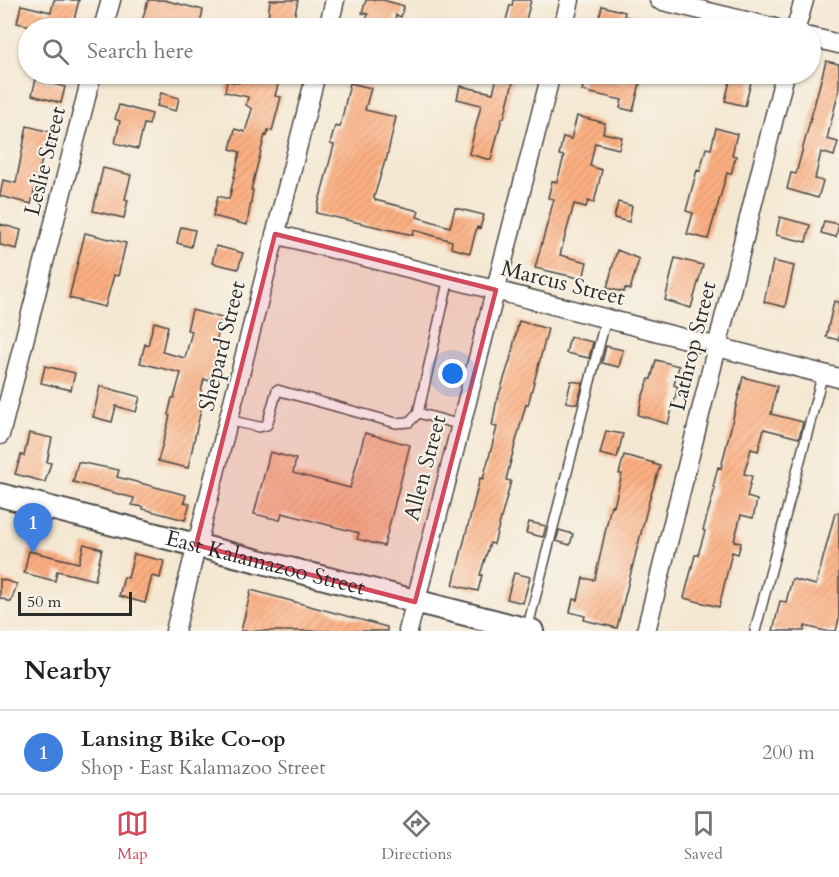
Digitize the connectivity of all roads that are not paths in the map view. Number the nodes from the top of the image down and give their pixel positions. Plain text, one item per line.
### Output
1 (111, 0) edge
2 (335, 0) edge
3 (570, 0) edge
4 (659, 0) edge
5 (804, 0) edge
6 (106, 18) edge
7 (330, 18) edge
8 (566, 18) edge
9 (734, 18) edge
10 (799, 18) edge
11 (821, 40) edge
12 (839, 45) edge
13 (89, 84) edge
14 (313, 84) edge
15 (548, 84) edge
16 (783, 84) edge
17 (275, 234) junction
18 (449, 278) junction
19 (496, 290) junction
20 (606, 318) junction
21 (717, 347) junction
22 (831, 376) edge
23 (418, 413) junction
24 (228, 420) junction
25 (461, 424) junction
26 (0, 435) edge
27 (0, 495) edge
28 (196, 545) junction
29 (415, 602) junction
30 (530, 630) edge
31 (175, 631) edge
32 (408, 631) edge
33 (646, 631) edge
34 (755, 631) edge

1 - 6 street
2 - 7 street
3 - 8 street
4 - 9 street
5 - 10 street
11 - 12 street
13 - 26 street, Leslie Street
14 - 17 street, Shepard Street
15 - 19 street, Allen Street
16 - 21 street, Lathrop Street
17 - 18 street, Marcus Street
17 - 24 street, Shepard Street
18 - 19 street, Marcus Street
18 - 23 lane
19 - 20 street, Marcus Street
19 - 25 street, Allen Street
20 - 21 street, Marcus Street
20 - 30 lane
21 - 22 street, Marcus Street
21 - 33 street, Lathrop Street
22 - 34 lane
23 - 24 lane
23 - 25 lane
24 - 28 street, Shepard Street
25 - 29 street, Allen Street
27 - 28 street, East Kalamazoo Street
28 - 29 street, East Kalamazoo Street
28 - 31 street, Shepard Street
29 - 30 street, East Kalamazoo Street
29 - 32 street, Allen Street

